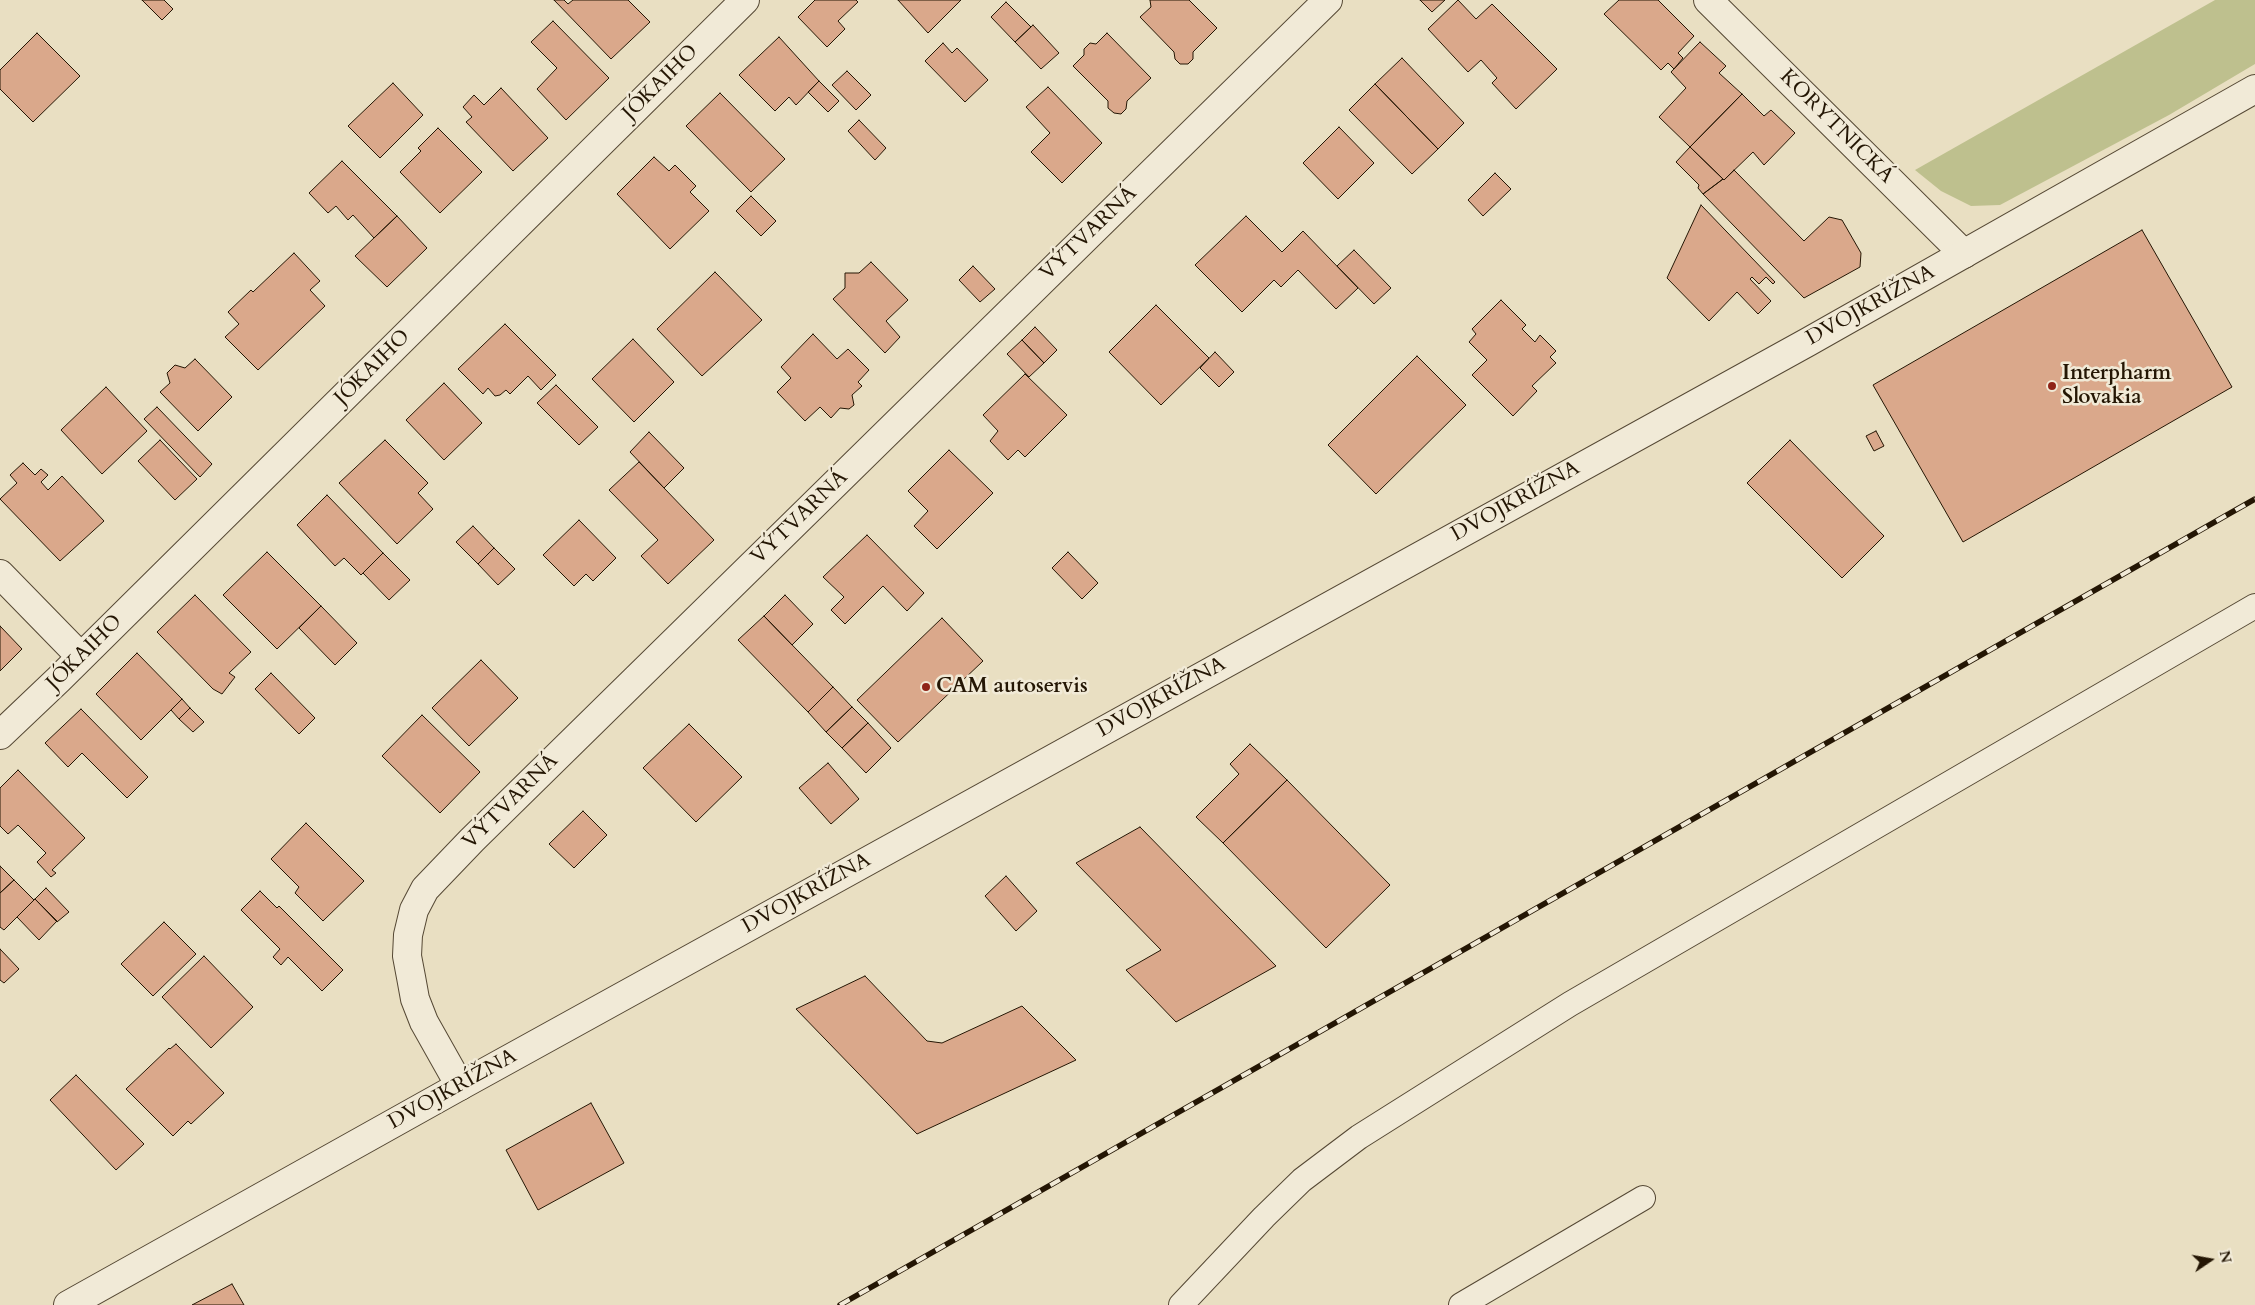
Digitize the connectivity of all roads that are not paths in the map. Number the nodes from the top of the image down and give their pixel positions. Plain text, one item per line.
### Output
1 (745, 0) edge
2 (1328, 0) edge
3 (1708, 0) edge
4 (2255, 89) edge
5 (1964, 254) junction
6 (0, 574) edge
7 (2255, 606) edge
8 (81, 657) junction
9 (0, 734) edge
10 (460, 1086) junction
11 (1643, 1198) dead end
12 (68, 1305) edge
13 (1181, 1305) edge
14 (1461, 1305) edge

1 - 8 street, JÓKAIHO
2 - 10 street, VÝTVARNÁ
3 - 5 street, KORYTNICKÁ
4 - 5 street, DVOJKRÍŽNA
5 - 10 street, DVOJKRÍŽNA
6 - 8 street
7 - 13 lane
8 - 9 street, JÓKAIHO
10 - 12 street, DVOJKRÍŽNA
11 - 14 lane

